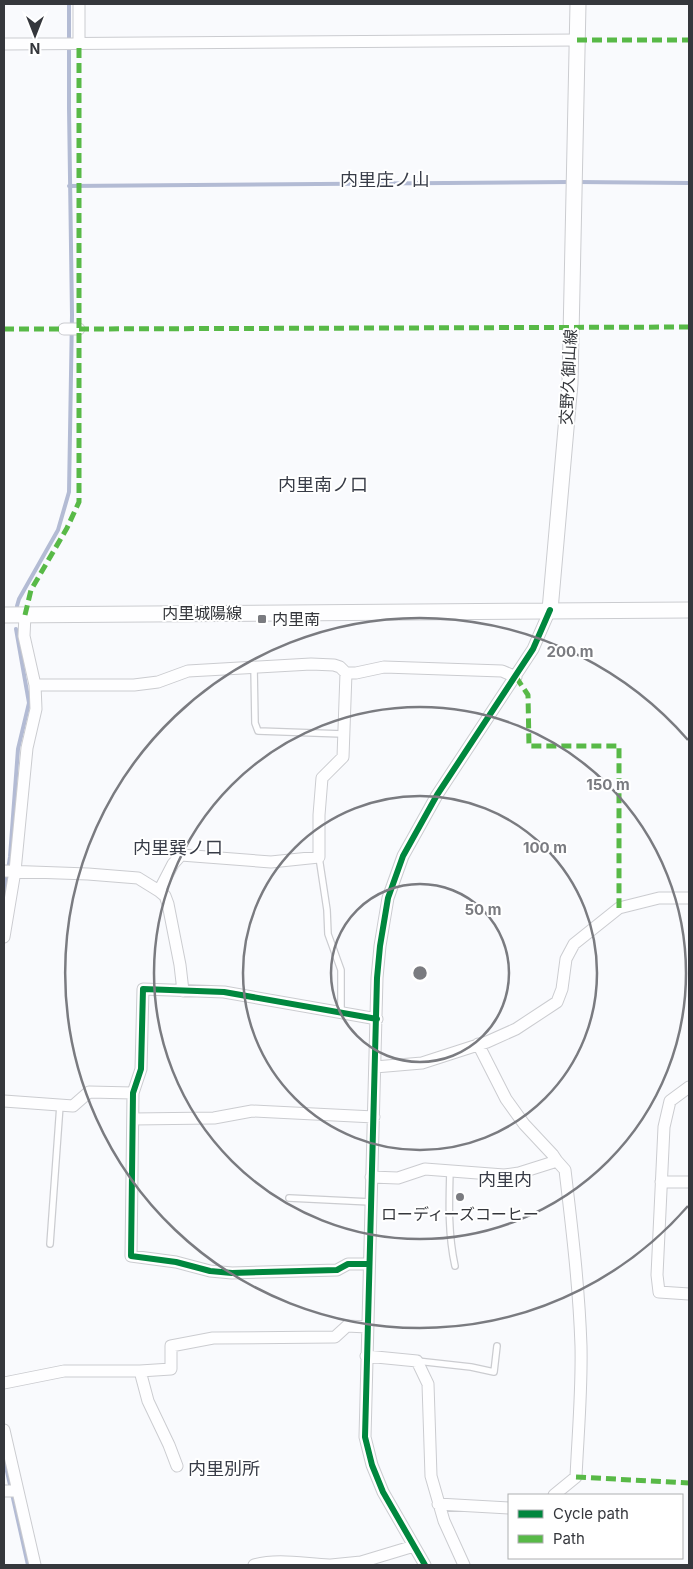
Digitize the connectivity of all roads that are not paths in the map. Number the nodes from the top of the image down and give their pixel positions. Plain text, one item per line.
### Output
1 (79, 4) edge
2 (578, 4) edge
3 (578, 40) junction
4 (79, 43) junction
5 (4, 44) edge
6 (64, 329) dead end
7 (79, 329) dead end
8 (550, 610) junction
9 (689, 610) edge
10 (4, 615) edge
11 (25, 615) junction
12 (254, 667) junction
13 (346, 673) junction
14 (516, 677) junction
15 (35, 685) junction
16 (343, 734) junction
17 (319, 857) junction
18 (9, 871) edge
19 (159, 891) junction
20 (689, 898) edge
21 (4, 937) edge
22 (183, 990) junction
23 (341, 1013) junction
24 (376, 1020) junction
25 (478, 1044) junction
26 (375, 1067) junction
27 (689, 1088) edge
28 (133, 1093) junction
29 (4, 1101) edge
30 (60, 1105) junction
31 (374, 1118) junction
32 (133, 1119) junction
33 (556, 1161) junction
34 (450, 1171) junction
35 (371, 1177) junction
36 (661, 1182) junction
37 (689, 1182) edge
38 (289, 1198) dead end
39 (371, 1202) junction
40 (50, 1244) dead end
41 (369, 1264) junction
42 (454, 1266) dead end
43 (689, 1294) edge
44 (367, 1327) junction
45 (497, 1346) dead end
46 (366, 1356) junction
47 (417, 1361) junction
48 (140, 1371) junction
49 (4, 1382) edge
50 (4, 1430) edge
51 (177, 1466) dead end
52 (4, 1491) edge
53 (18, 1491) junction
54 (555, 1494) edge
55 (438, 1504) junction
56 (508, 1508) edge
57 (414, 1546) junction
58 (34, 1565) edge
59 (254, 1565) edge
60 (330, 1565) edge
61 (425, 1565) edge
62 (464, 1565) edge

1 - 4 street
2 - 3 main road, 交野久御山線
3 - 4 street
3 - 8 main road, 交野久御山線
4 - 5 street
6 - 7 street
8 - 9 main road
8 - 11 main road, 内里城陽線
8 - 14 street
10 - 11 main road, 内里城陽線
11 - 15 street
12 - 13 street
12 - 15 street
12 - 16 lane
13 - 14 street
13 - 16 street
14 - 24 street
15 - 18 street
16 - 17 street
17 - 19 street
17 - 23 lane
18 - 19 street
18 - 21 street
19 - 22 street
20 - 25 street
22 - 23 street
22 - 28 street
23 - 24 street
24 - 26 street
25 - 26 street
25 - 33 street
26 - 31 street
27 - 36 street
28 - 30 street
28 - 32 street
29 - 30 street
30 - 40 lane
31 - 32 street
31 - 35 street
32 - 41 street
33 - 34 street
33 - 54 street
34 - 35 street
34 - 42 lane
35 - 39 street
36 - 37 street
36 - 43 street
38 - 39 lane
39 - 41 street
41 - 44 street
44 - 46 street
44 - 48 street
45 - 47 lane
46 - 47 street
46 - 57 street
47 - 55 street
48 - 49 street
48 - 51 street
50 - 53 street
52 - 53 street
53 - 58 street
55 - 56 street
55 - 62 street
57 - 60 street
57 - 61 street
59 - 60 street

